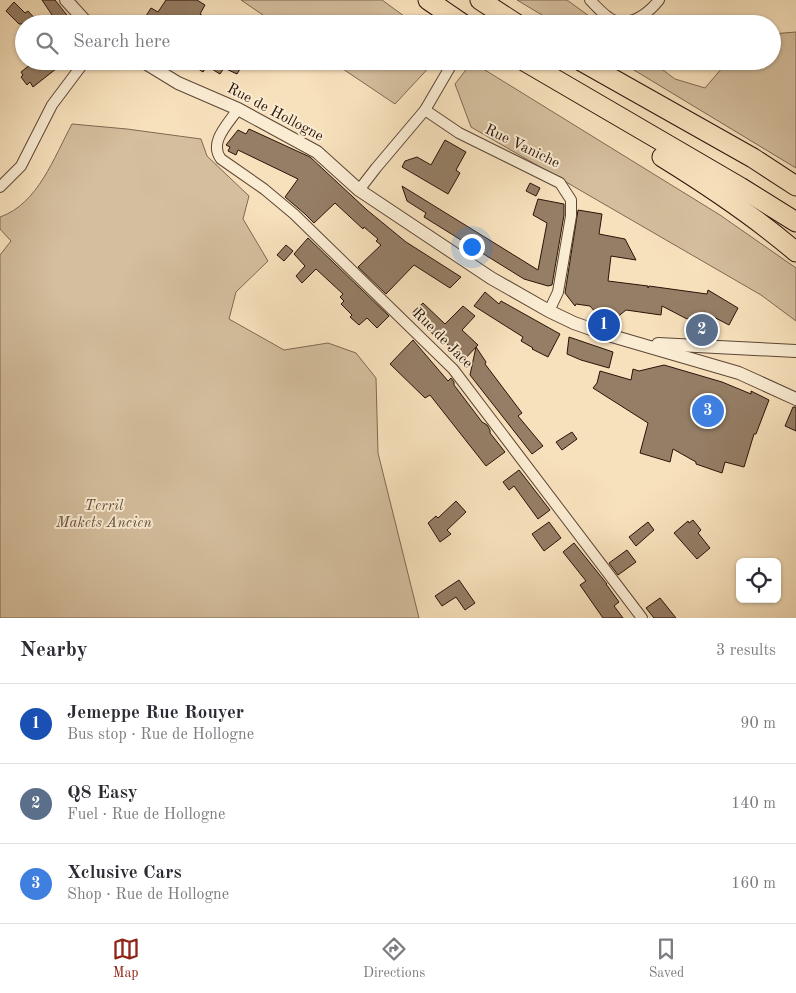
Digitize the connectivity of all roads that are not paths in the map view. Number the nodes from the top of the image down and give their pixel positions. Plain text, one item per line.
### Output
1 (66, 0) edge
2 (428, 0) edge
3 (480, 0) edge
4 (590, 0) edge
5 (659, 0) edge
6 (80, 15) edge
7 (450, 15) edge
8 (503, 15) edge
9 (606, 15) edge
10 (644, 15) edge
11 (78, 70) edge
12 (157, 70) edge
13 (448, 70) edge
14 (539, 70) edge
15 (597, 70) edge
16 (574, 91) junction
17 (238, 109) junction
18 (425, 110) junction
19 (796, 186) edge
20 (0, 187) edge
21 (359, 190) junction
22 (796, 222) edge
23 (796, 252) edge
24 (549, 311) junction
25 (636, 343) junction
26 (796, 351) edge
27 (796, 399) edge
28 (642, 618) edge

1 - 6 street
2 - 7 highway
3 - 8 highway
4 - 9 street
5 - 10 street
11 - 20 street
12 - 17 street, Rue de Hollogne
13 - 18 street
14 - 16 highway
15 - 19 highway
16 - 22 highway
16 - 23 highway
17 - 21 street, Rue de Hollogne
17 - 28 street, Rue de Jace
18 - 21 street
18 - 24 street, Rue Vaniche
21 - 24 street, Rue de Hollogne
24 - 25 street
25 - 26 street
25 - 27 street

